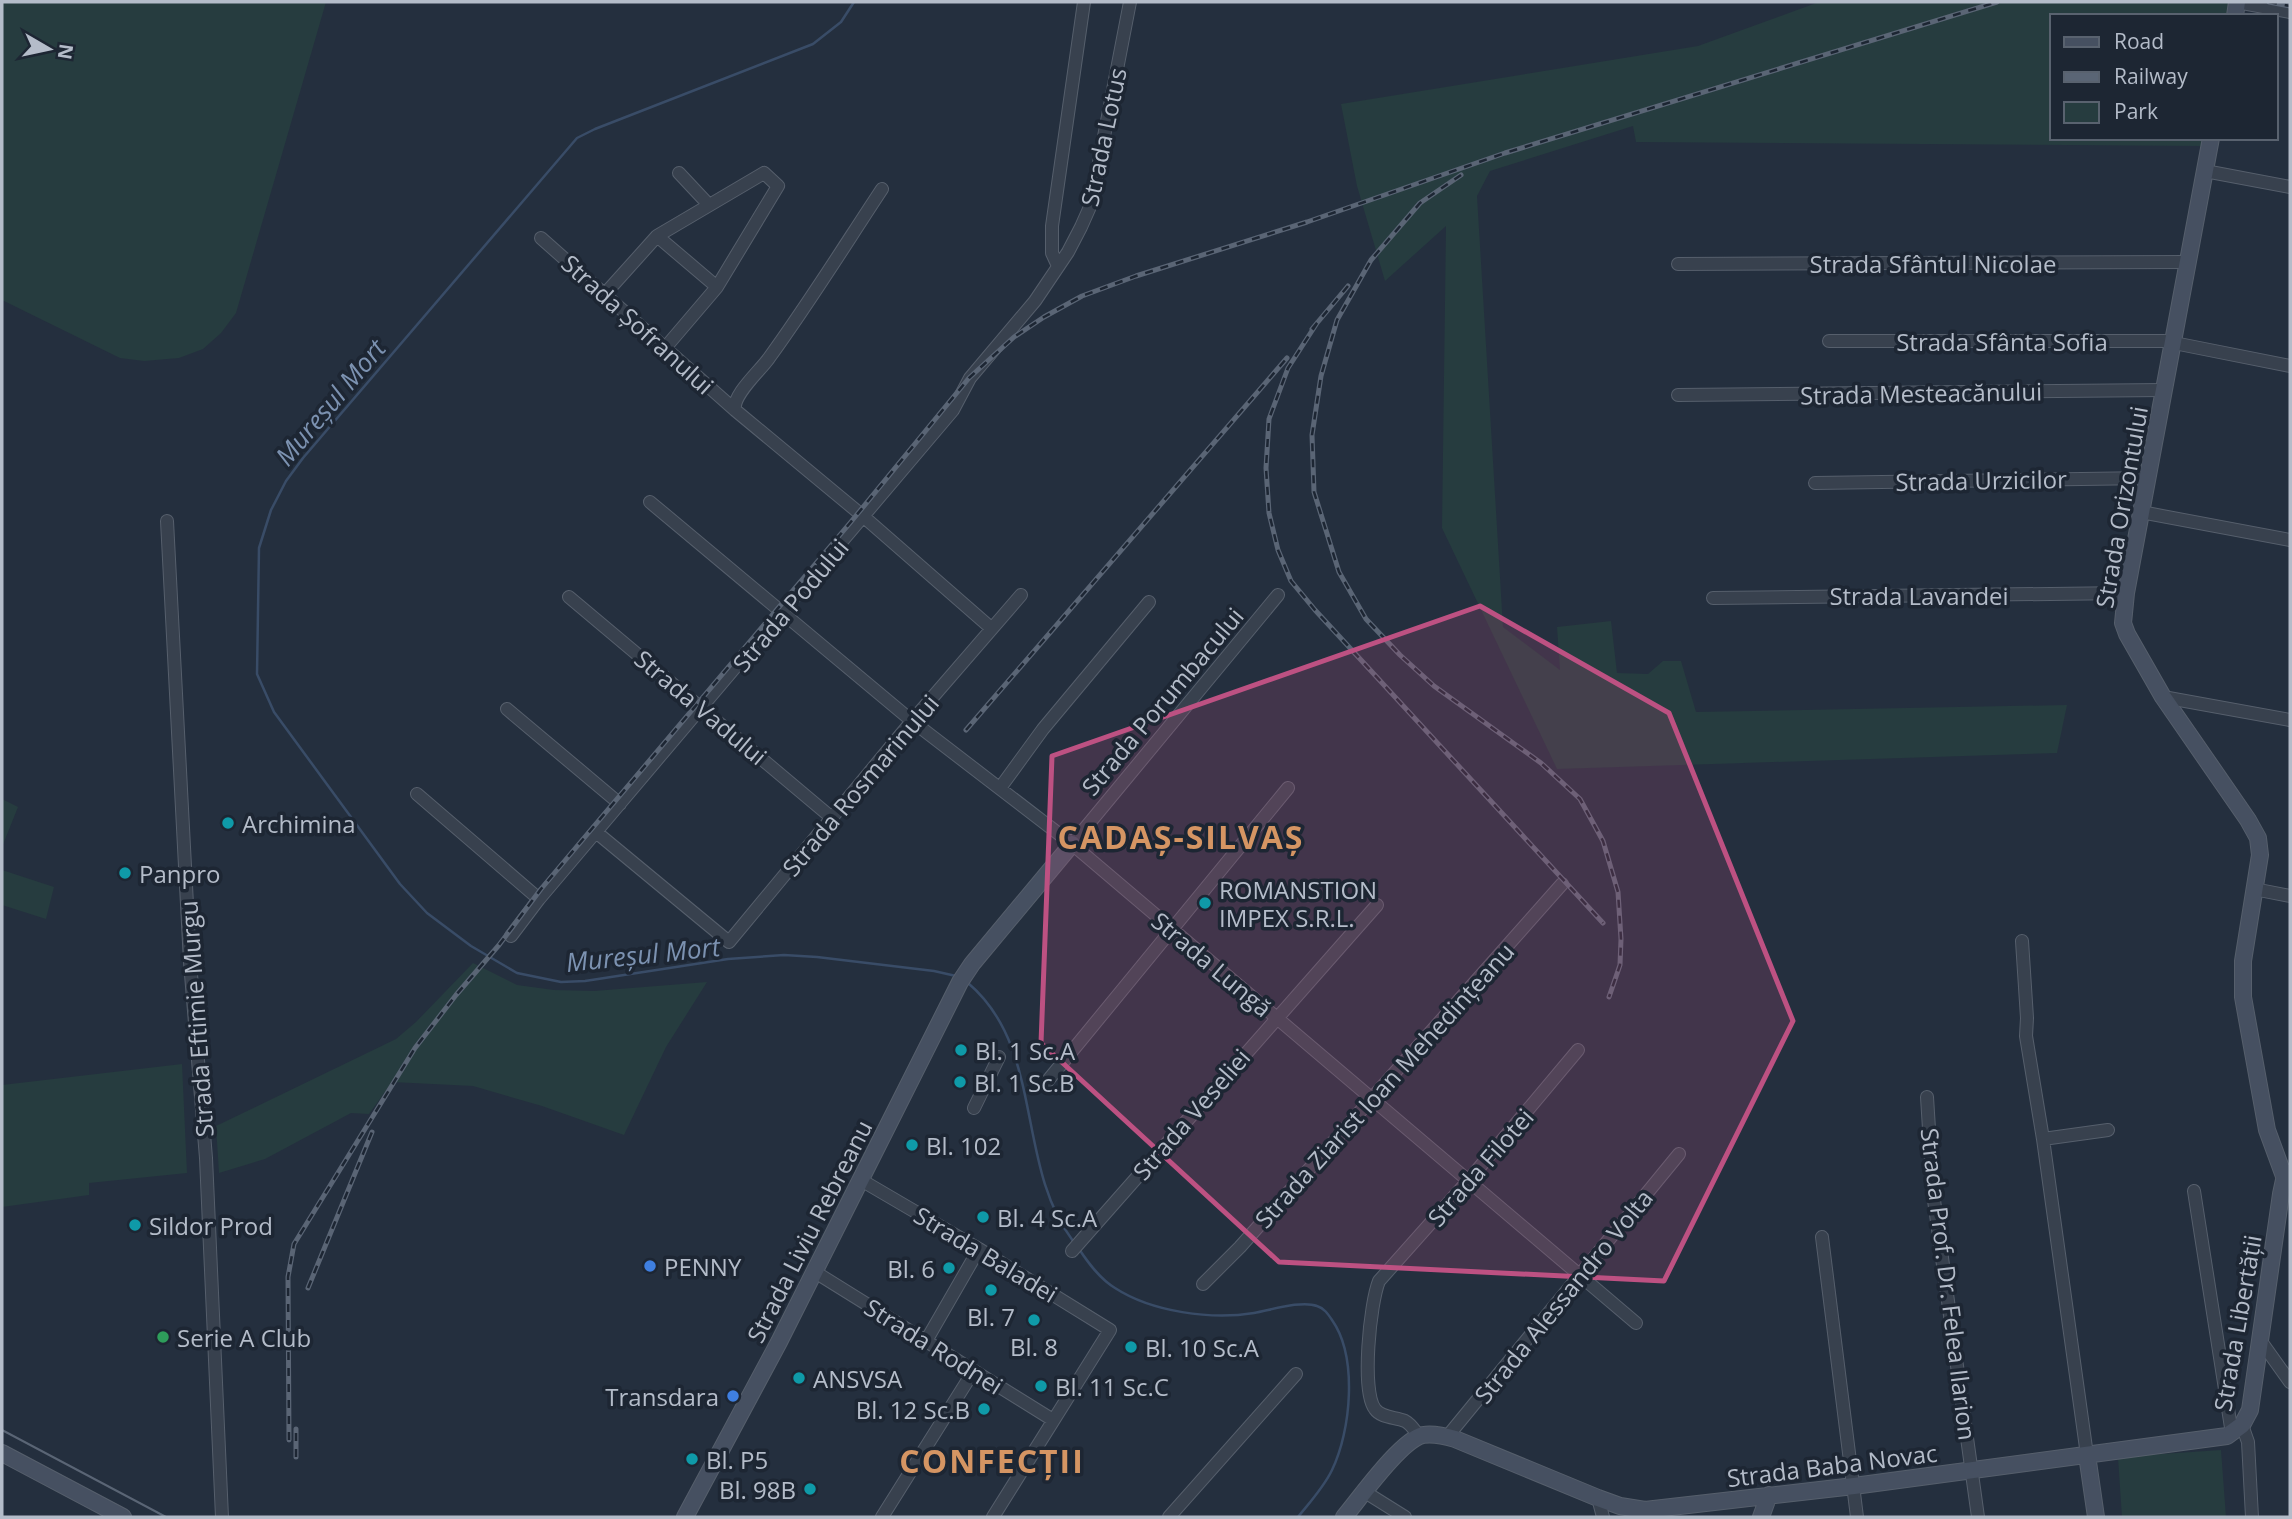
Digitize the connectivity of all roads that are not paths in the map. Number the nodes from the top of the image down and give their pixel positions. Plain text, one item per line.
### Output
1 (1084, 2) edge
2 (1130, 2) edge
3 (2237, 2) edge
4 (2290, 12) edge
5 (2211, 140) edge
6 (2205, 171) junction
7 (679, 173) dead end
8 (2290, 187) edge
9 (882, 189) dead end
10 (709, 205) junction
11 (657, 236) junction
12 (541, 238) dead end
13 (2188, 262) junction
14 (1678, 264) dead end
15 (1058, 266) junction
16 (717, 287) junction
17 (604, 295) junction
18 (1829, 341) dead end
19 (2174, 344) junction
20 (665, 348) junction
21 (2290, 366) edge
22 (2164, 390) junction
23 (1678, 396) dead end
24 (735, 410) junction
25 (2148, 478) junction
26 (1815, 483) dead end
27 (650, 502) dead end
28 (2141, 512) junction
29 (864, 517) junction
30 (167, 522) dead end
31 (2290, 540) edge
32 (2126, 593) junction
33 (1021, 595) dead end
34 (1278, 595) dead end
35 (569, 597) dead end
36 (1713, 598) dead end
37 (1149, 602) dead end
38 (783, 612) junction
39 (991, 628) junction
40 (2163, 697) junction
41 (702, 708) junction
42 (507, 709) dead end
43 (2290, 720) edge
44 (912, 721) junction
45 (1000, 788) junction
46 (1288, 788) dead end
47 (417, 794) dead end
48 (620, 804) junction
49 (832, 818) junction
50 (596, 832) junction
51 (1072, 845) junction
52 (1562, 884) dead end
53 (2254, 889) junction
54 (2290, 896) edge
55 (539, 899) junction
56 (1377, 905) dead end
57 (1171, 930) junction
58 (511, 936) dead end
59 (2022, 941) dead end
60 (972, 964) joint
61 (1276, 1017) junction
62 (1578, 1050) dead end
63 (999, 1057) dead end
64 (1045, 1084) dead end
65 (1927, 1097) dead end
66 (1371, 1099) junction
67 (974, 1108) dead end
68 (2108, 1130) dead end
69 (2043, 1139) junction
70 (1679, 1154) dead end
71 (2287, 1176) edge
72 (861, 1180) junction
73 (1468, 1181) junction
74 (2194, 1191) dead end
75 (1822, 1237) dead end
76 (979, 1249) junction
77 (1072, 1251) dead end
78 (815, 1272) junction
79 (1578, 1276) junction
80 (1203, 1284) dead end
81 (1636, 1323) dead end
82 (2260, 1340) junction
83 (926, 1341) junction
84 (973, 1372) junction
85 (1296, 1374) dead end
86 (2290, 1382) edge
87 (1053, 1420) junction
88 (2237, 1430) junction
89 (1434, 1436) junction
90 (2, 1452) edge
91 (2087, 1455) junction
92 (1973, 1470) junction
93 (1854, 1486) junction
94 (1366, 1492) junction
95 (1769, 1496) junction
96 (1598, 1498) junction
97 (123, 1517) edge
98 (222, 1517) edge
99 (685, 1517) edge
100 (883, 1517) edge
101 (993, 1517) edge
102 (1170, 1517) edge
103 (1344, 1517) edge
104 (1405, 1517) edge
105 (1603, 1517) edge
106 (1761, 1517) edge
107 (1857, 1517) edge
108 (1978, 1517) edge
109 (2096, 1517) edge
110 (2252, 1517) edge

1 - 15 street
2 - 15 street, Strada Lotus
3 - 4 street
5 - 6 street, Strada Orizontului
6 - 8 street
6 - 13 street, Strada Orizontului
7 - 10 street
9 - 24 street
10 - 11 street
10 - 16 street
11 - 16 street
11 - 17 street
12 - 17 street, Strada Șofranului
13 - 14 street, Strada Sfântul Nicolae
13 - 19 street, Strada Orizontului
15 - 29 street, Strada Podului
16 - 20 street
17 - 20 street, Strada Șofranului
18 - 19 street, Strada Sfânta Sofia
19 - 21 street, Strada Sfânta Sofia
19 - 22 street, Strada Orizontului
20 - 24 street, Strada Șofranului
22 - 23 street, Strada Mesteacănului
22 - 25 street, Strada Orizontului
24 - 29 street
25 - 26 street, Strada Urzicilor
25 - 28 street, Strada Orizontului
27 - 38 street, Strada Lungă
28 - 31 street
28 - 32 street, Strada Orizontului
29 - 38 street, Strada Podului
29 - 39 street
30 - 98 street, Strada Eftimie Murgu
32 - 36 street, Strada Lavandei
32 - 40 street, Strada Orizontului
33 - 39 street, Strada Rosmarinului
34 - 51 street, Strada Porumbacului
35 - 41 street, Strada Vadului
37 - 45 street
38 - 41 street, Strada Podului
38 - 44 street, Strada Lungă
39 - 44 street, Strada Rosmarinului
40 - 43 street
40 - 53 street, Strada Orizontului
41 - 48 street, Strada Podului
41 - 49 street, Strada Vadului
42 - 48 street
44 - 45 street, Strada Lungă
44 - 49 street, Strada Rosmarinului
45 - 51 street, Strada Lungă
46 - 57 street
47 - 55 street
48 - 50 street, Strada Podului
49 - 50 street, Strada Rosmarinului
50 - 55 street, Strada Podului
51 - 57 street, Strada Lungă
51 - 60 street, Strada Porumbacului
52 - 66 street, Strada Ziarist Ioan Mehedințeanu
53 - 54 street
53 - 71 street, Strada Orizontului
55 - 58 street, Strada Podului
56 - 61 street, Strada Veseliei
57 - 61 street, Strada Lungă
57 - 64 street
59 - 69 street
60 - 72 street, Strada Liviu Rebreanu
61 - 66 street, Strada Lungă
61 - 77 street, Strada Veseliei
62 - 73 street, Strada Filotei
63 - 67 street
65 - 92 street, Strada Prof. Dr. Felea Ilarion
66 - 73 street, Strada Lungă
66 - 80 street, Strada Ziarist Ioan Mehedințeanu
68 - 69 street
69 - 91 street
70 - 79 street, Strada Alessandro Volta
71 - 82 street, Strada Libertății
72 - 76 street, Strada Baladei
72 - 78 street, Strada Liviu Rebreanu
73 - 79 street, Strada Lungă
73 - 89 street, Strada Filotei
74 - 88 street
75 - 93 street
76 - 83 street
76 - 87 street, Strada Baladei
78 - 83 street, Strada Rodnei
78 - 99 street, Strada Liviu Rebreanu
79 - 81 street, Strada Lungă
79 - 89 street, Strada Alessandro Volta
82 - 86 street
82 - 88 street, Strada Libertății
83 - 84 street, Strada Rodnei
84 - 87 street, Strada Rodnei
84 - 100 street
85 - 102 street
87 - 101 street
88 - 91 street, Strada Baba Novac
88 - 110 street, Strada Libertății
89 - 94 street
89 - 96 street, Strada Baba Novac
90 - 97 street
91 - 92 street, Strada Baba Novac
91 - 109 street
92 - 93 street, Strada Baba Novac
92 - 108 street, Strada Prof. Dr. Felea Ilarion
93 - 95 street, Strada Baba Novac
93 - 107 street
94 - 103 street
94 - 104 street
95 - 96 street, Strada Baba Novac
95 - 106 street
96 - 105 street

